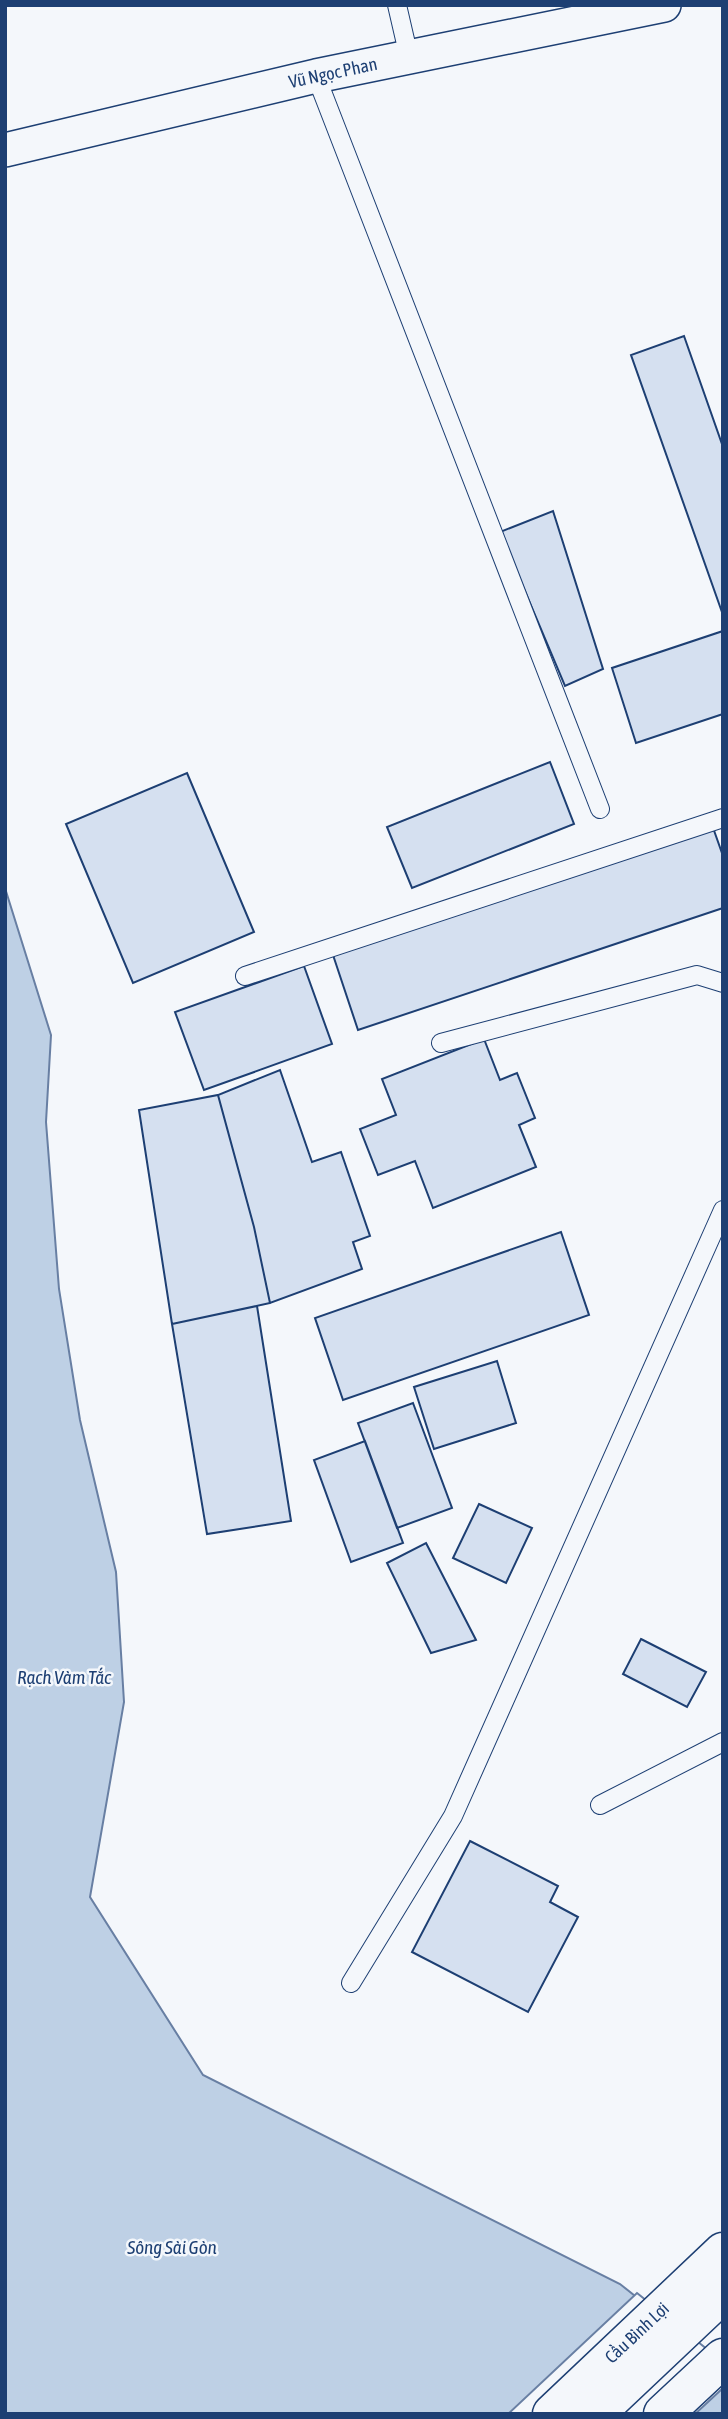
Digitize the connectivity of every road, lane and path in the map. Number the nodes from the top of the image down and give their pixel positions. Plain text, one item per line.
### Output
1 (397, 5) edge
2 (664, 5) edge
3 (409, 57) junction
4 (316, 76) junction
5 (5, 150) edge
6 (600, 809) dead end
7 (723, 818) edge
8 (245, 976) dead end
9 (723, 983) edge
10 (441, 1043) dead end
11 (723, 1209) edge
12 (723, 1742) edge
13 (600, 1805) dead end
14 (351, 1983) dead end
15 (723, 2252) edge
16 (723, 2293) edge
17 (723, 2358) edge
18 (552, 2414) edge
19 (595, 2414) edge
20 (663, 2414) edge

1 - 3 lane
2 - 3 street, Vũ Ngọc Phan
3 - 4 street, Vũ Ngọc Phan
4 - 5 street, Vũ Ngọc Phan
4 - 6 lane
7 - 8 lane
9 - 10 lane
11 - 14 lane
12 - 13 lane
15 - 18 main road, Cầu Bình Lợi
16 - 19 main road, Cầu Bình Lợi
17 - 20 main road

